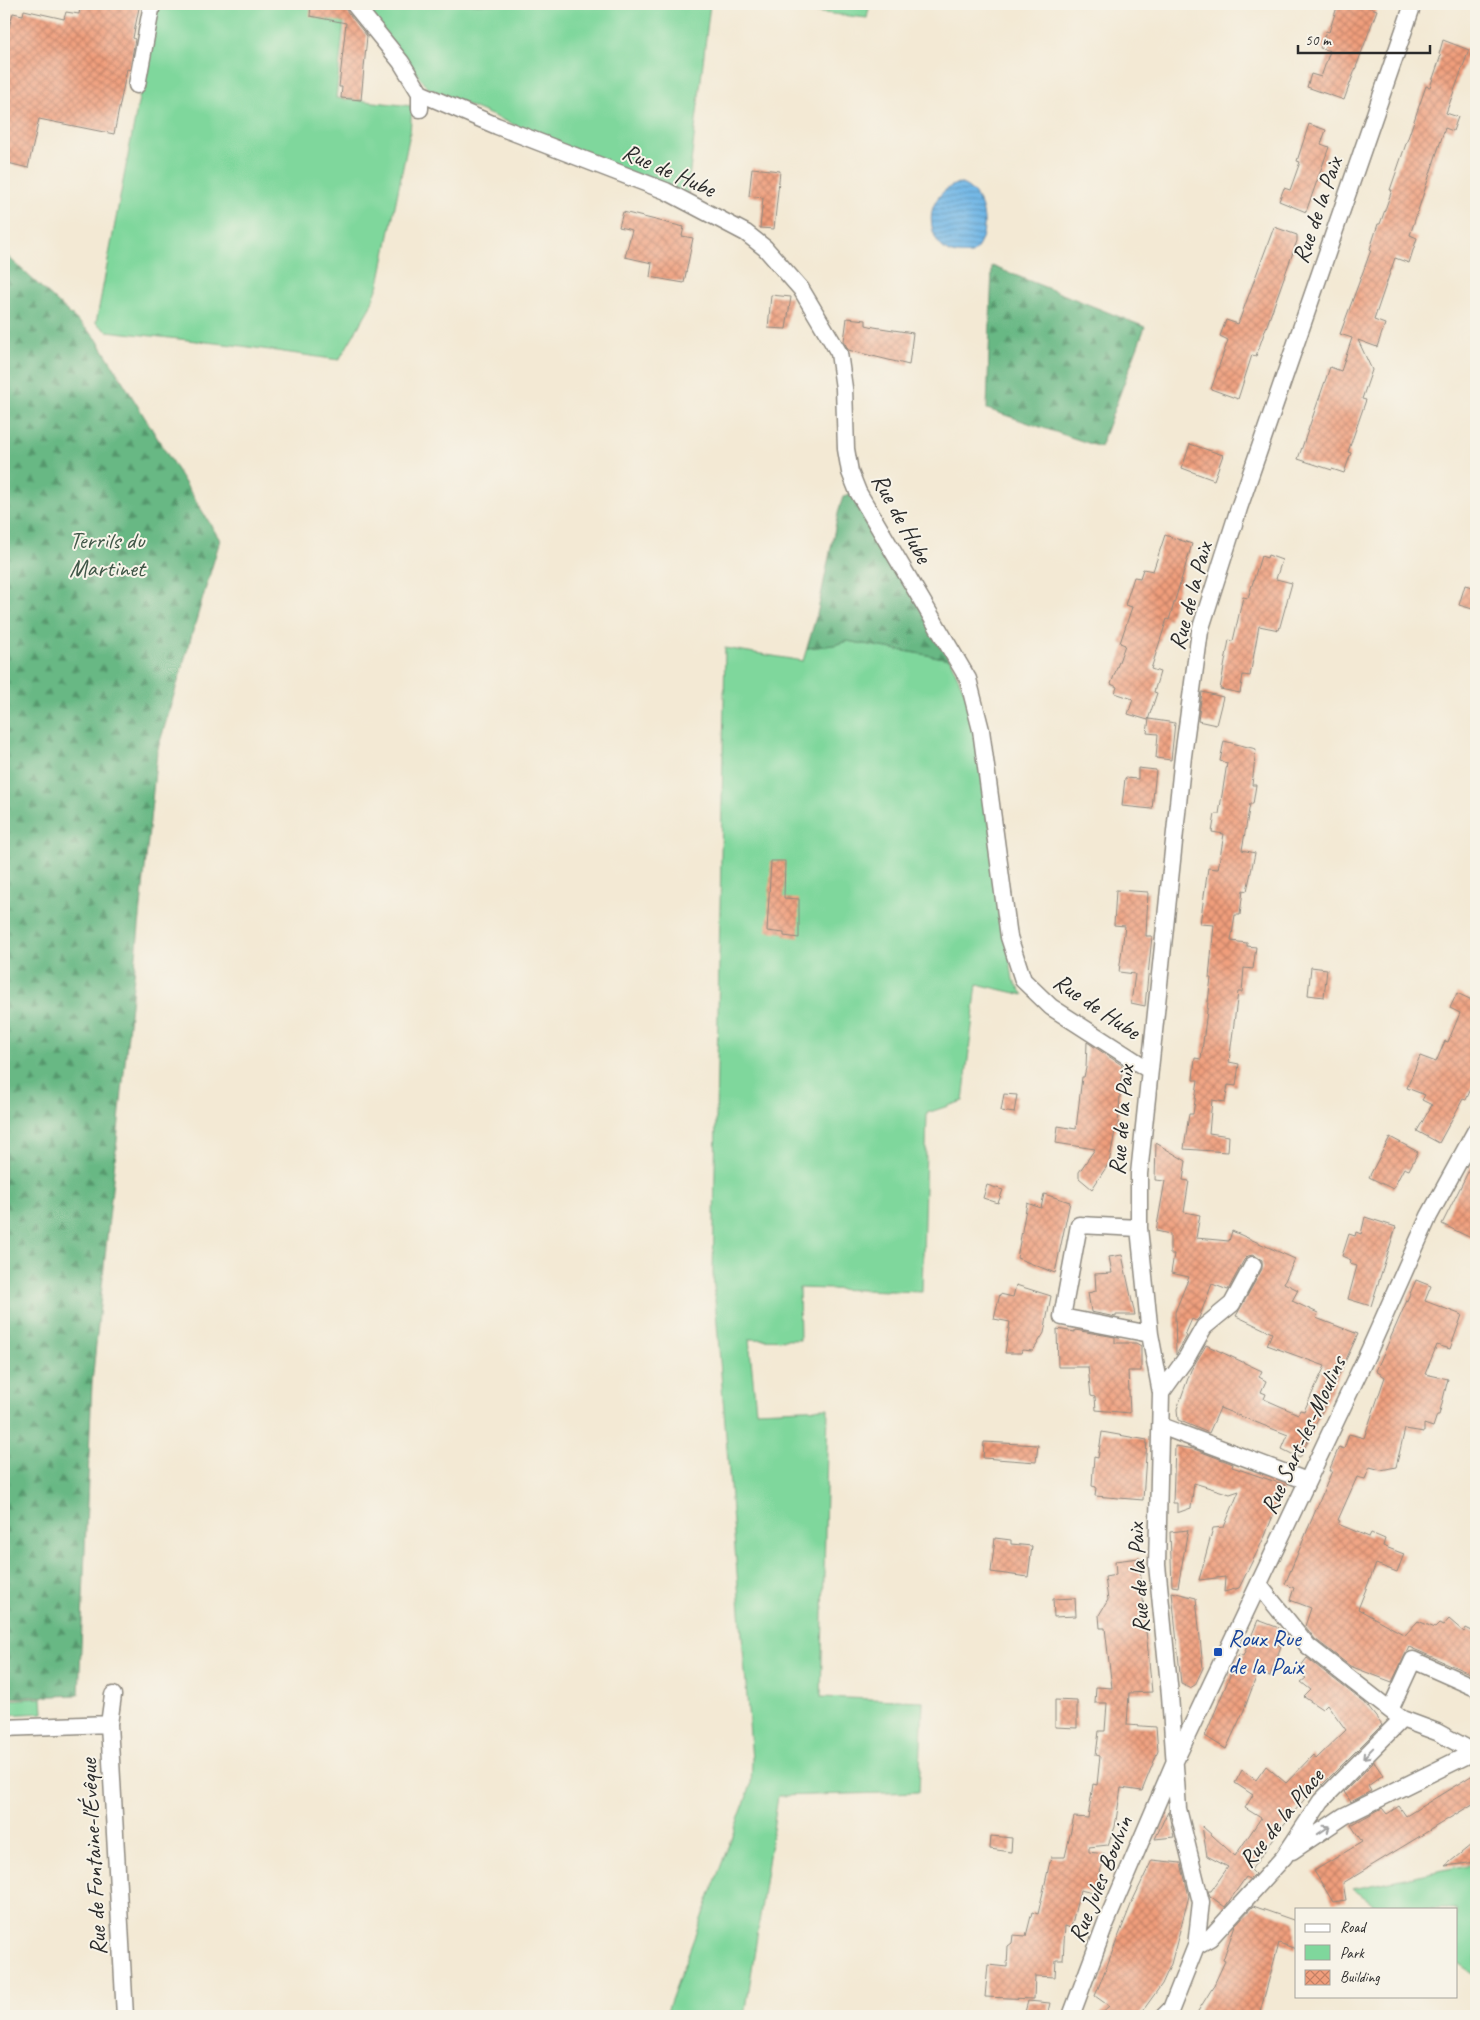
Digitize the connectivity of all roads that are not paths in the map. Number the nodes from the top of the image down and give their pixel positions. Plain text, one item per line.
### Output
1 (152, 4) edge
2 (354, 4) edge
3 (1413, 4) edge
4 (137, 85) dead end
5 (420, 93) junction
6 (420, 109) dead end
7 (1149, 1070) junction
8 (1476, 1130) edge
9 (1139, 1228) junction
10 (1252, 1265) dead end
11 (1150, 1334) junction
12 (1161, 1392) junction
13 (1160, 1426) junction
14 (1307, 1481) junction
15 (1258, 1585) junction
16 (1476, 1688) edge
17 (113, 1695) dead end
18 (1396, 1714) junction
19 (109, 1724) junction
20 (4, 1728) edge
21 (1475, 1752) edge
22 (1175, 1761) junction
23 (1284, 1857) junction
24 (1196, 1946) junction
25 (125, 2016) edge
26 (1071, 2016) edge
27 (1164, 2016) edge

1 - 4 street
2 - 5 street
3 - 7 street, Rue de la Paix
5 - 6 street
5 - 7 street, Rue de Hube
7 - 9 street, Rue de la Paix
8 - 14 street, Rue Sart-les-Moulins
9 - 11 street, Rue de la Paix
9 - 11 street
10 - 12 street
11 - 12 street, Rue de la Paix
12 - 13 street, Rue de la Paix
13 - 14 street
13 - 22 street, Rue de la Paix
14 - 15 street, Rue Sart-les-Moulins
15 - 18 street
15 - 22 street, Rue Sart-les-Moulins
16 - 18 street, Rue de la Place
17 - 19 street, Rue de Fontaine-l'Évêque
18 - 21 street
18 -> 23 street, Rue de la Place
19 - 20 street
19 - 25 street, Rue de Fontaine-l'Évêque
23 -> 21 street
22 - 24 street, Rue de la Paix
22 - 26 street, Rue Jules Boulvin
23 - 24 street, Rue de la Place
24 - 27 street, Rue de la Paix

